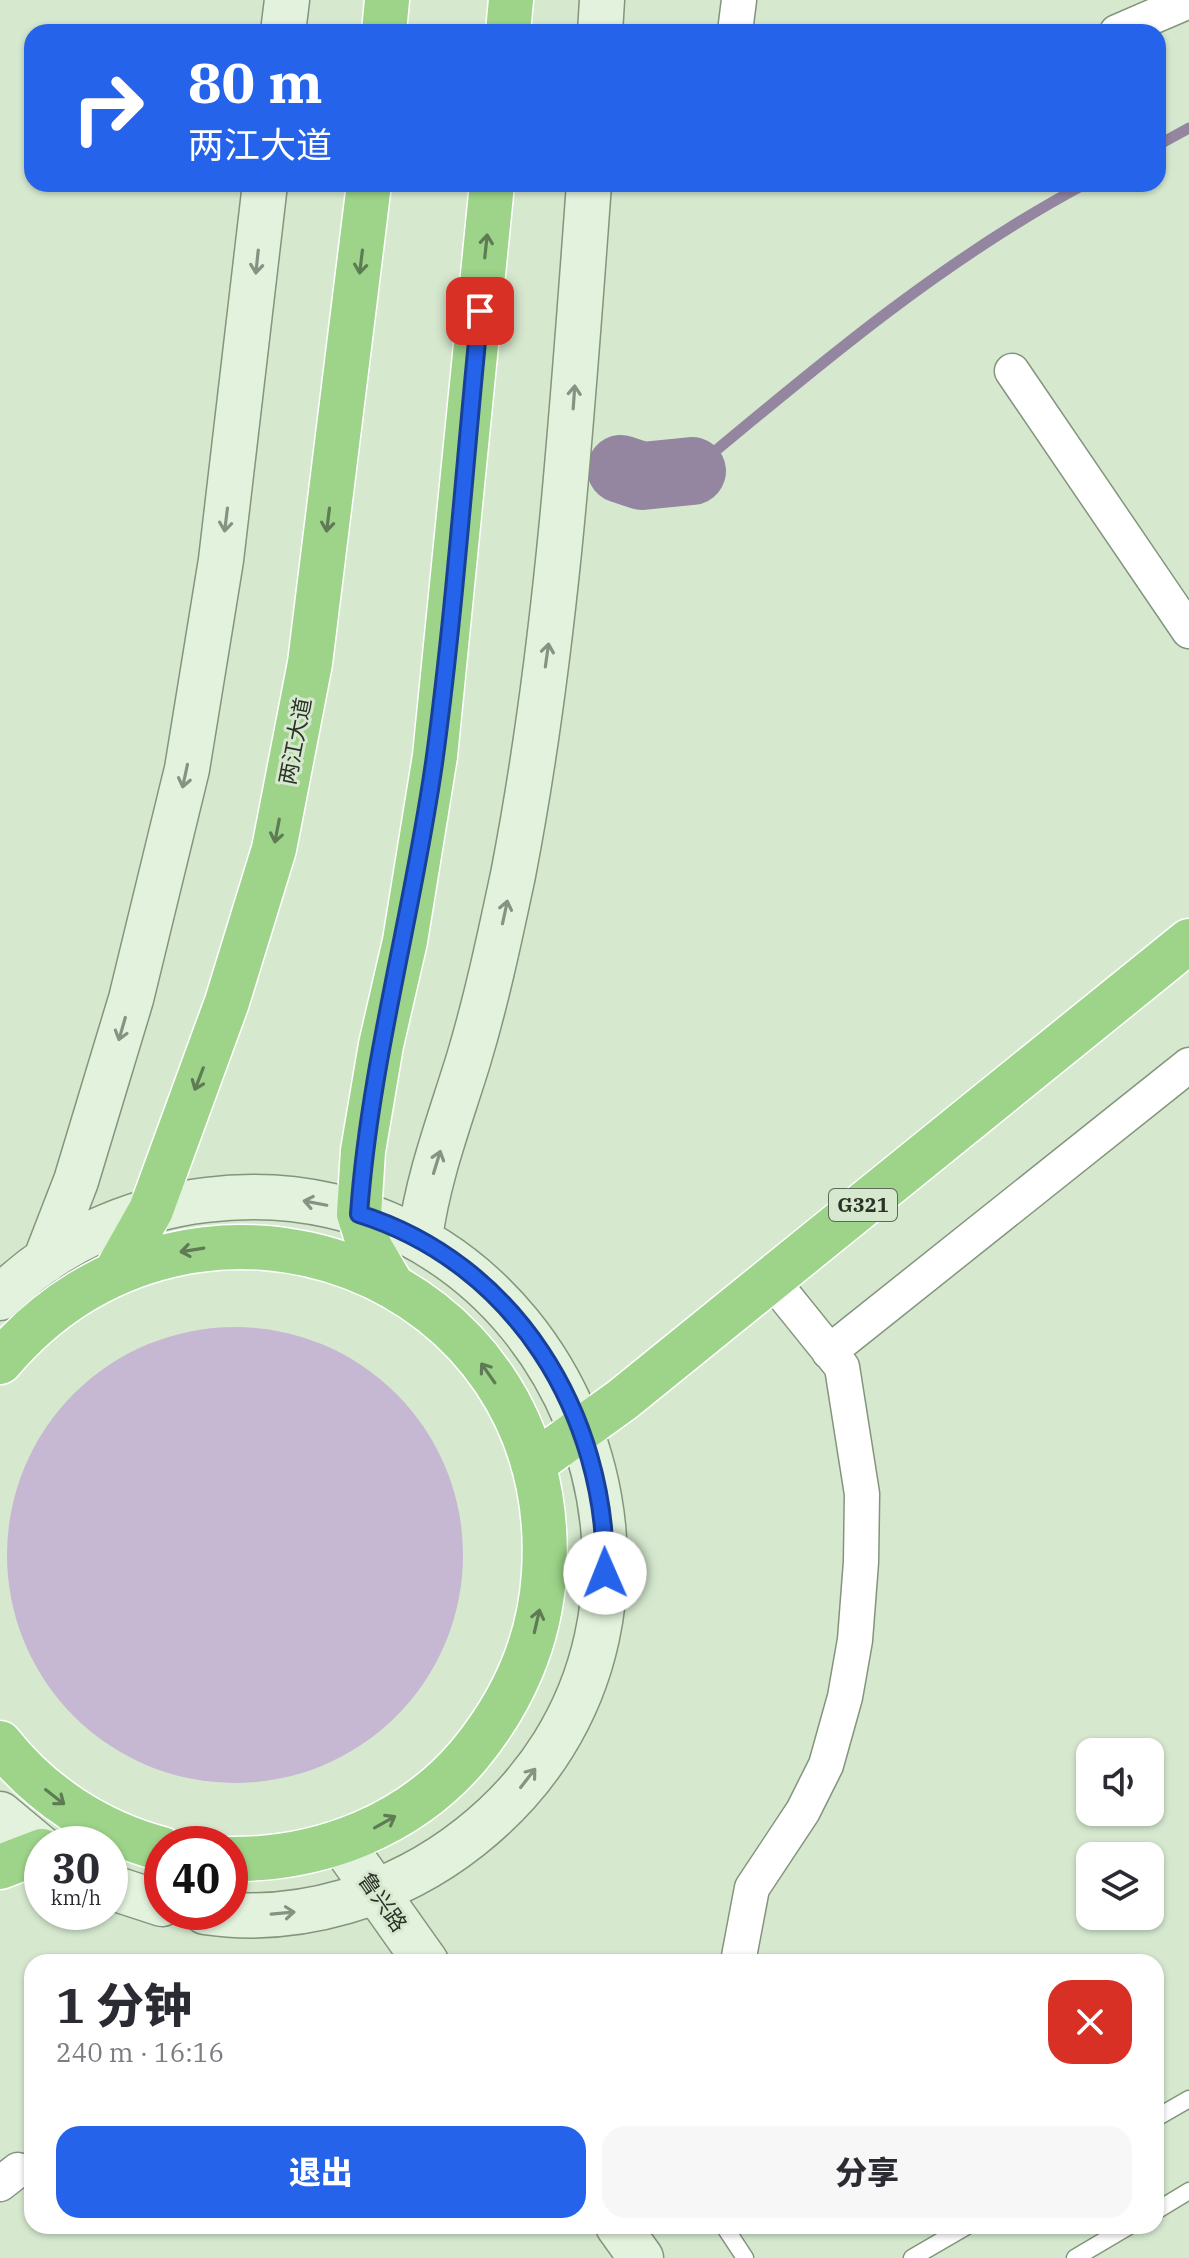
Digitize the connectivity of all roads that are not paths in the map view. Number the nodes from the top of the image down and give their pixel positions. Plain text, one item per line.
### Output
1 (287, 0) edge
2 (387, 0) edge
3 (511, 0) edge
4 (602, 0) edge
5 (739, 0) edge
6 (1189, 1) edge
7 (284, 24) edge
8 (385, 24) edge
9 (509, 24) edge
10 (600, 24) edge
11 (736, 24) edge
12 (1136, 24) edge
13 (264, 192) edge
14 (368, 192) edge
15 (491, 192) edge
16 (588, 192) edge
17 (1012, 371) dead end
18 (1189, 631) edge
19 (1189, 941) edge
20 (1189, 1065) edge
21 (151, 1210) junction
22 (359, 1214) junction
23 (420, 1238) junction
24 (45, 1261) junction
25 (116, 1272) junction
26 (771, 1279) junction
27 (393, 1287) junction
28 (0, 1298) edge
29 (829, 1352) junction
30 (0, 1362) edge
31 (582, 1427) junction
32 (533, 1464) junction
33 (0, 1743) edge
34 (0, 1814) edge
35 (24, 1835) edge
36 (341, 1842) junction
37 (144, 1843) edge
38 (24, 1857) edge
39 (248, 1858) edge
40 (0, 1867) edge
41 (374, 1891) junction
42 (248, 1912) edge
43 (420, 1954) edge
44 (740, 1954) edge
45 (1189, 2099) edge
46 (1164, 2113) edge
47 (1189, 2191) edge
48 (1164, 2206) edge
49 (729, 2234) edge
50 (953, 2234) edge
51 (1116, 2234) edge
52 (745, 2258) edge
53 (912, 2258) edge
54 (1075, 2258) edge

1 - 7 street
2 - 8 highway
3 - 9 highway
4 - 10 street
5 - 11 street
6 - 12 street
13 -> 24 street
14 -> 21 highway, 两江大道
22 -> 15 highway
23 -> 16 street
17 - 18 street
19 - 26 highway, G321
20 - 29 street
22 -> 21 street
21 - 24 street
21 - 25 highway, 两江大道
22 - 23 street
22 - 27 highway
23 - 31 street
24 - 28 street
27 -> 25 highway
25 - 30 highway
26 - 29 street
26 - 31 highway, G321
32 -> 27 highway
29 - 44 street
31 - 32 highway, G321
41 -> 31 street
36 -> 32 highway
33 -> 37 highway
34 - 35 street
36 - 39 highway
36 - 41 street, 鲁兴路
38 - 40 highway
42 -> 41 street
41 - 43 street, 鲁兴路
45 - 46 lane
47 - 48 lane
49 - 52 lane
50 - 53 lane
51 - 54 lane

